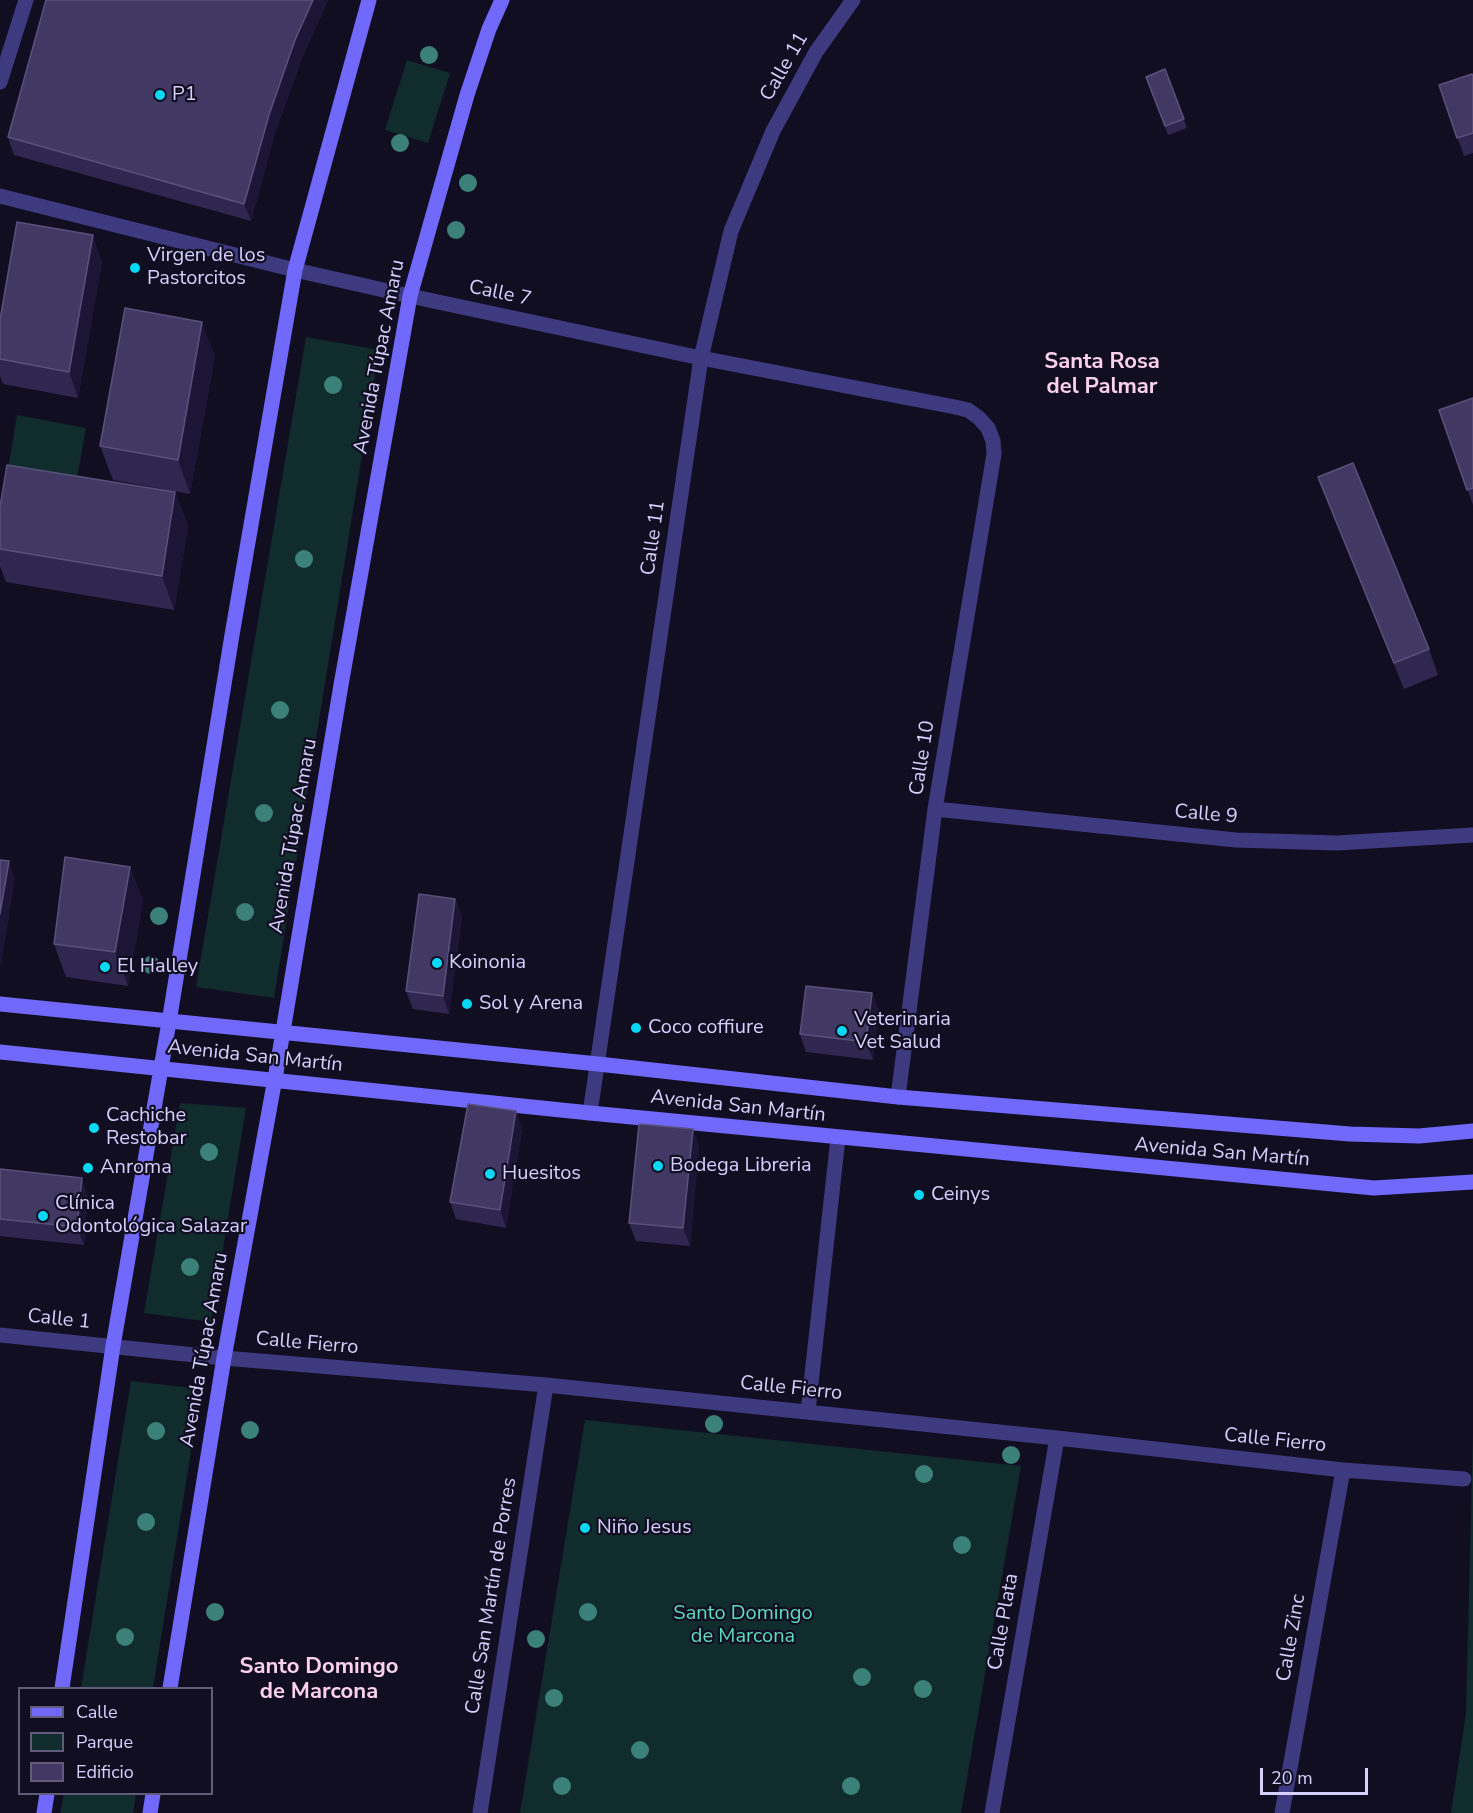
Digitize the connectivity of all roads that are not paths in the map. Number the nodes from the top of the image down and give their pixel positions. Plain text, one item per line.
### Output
1 (26, 0) edge
2 (369, 0) edge
3 (502, 0) edge
4 (853, 0) edge
5 (0, 82) edge
6 (0, 196) edge
7 (295, 270) junction
8 (410, 296) junction
9 (701, 358) junction
10 (988, 428) joint
11 (935, 809) junction
12 (1473, 835) edge
13 (0, 1004) edge
14 (169, 1022) junction
15 (283, 1033) junction
16 (0, 1052) edge
17 (598, 1064) junction
18 (160, 1068) junction
19 (275, 1081) junction
20 (898, 1097) junction
21 (590, 1113) junction
22 (1473, 1131) edge
23 (838, 1138) junction
24 (1473, 1182) edge
25 (0, 1335) edge
26 (113, 1346) junction
27 (224, 1358) junction
28 (546, 1385) junction
29 (808, 1412) junction
30 (1057, 1438) junction
31 (1343, 1470) junction
32 (1464, 1479) dead end
33 (63, 1687) edge
34 (170, 1687) edge
35 (47, 1795) edge
36 (153, 1795) edge
37 (44, 1813) edge
38 (150, 1813) edge
39 (480, 1813) edge
40 (992, 1813) edge
41 (1282, 1813) edge

1 - 5 street
2 - 7 main road
3 - 8 main road, Avenida Túpac Amaru
4 - 9 street, Calle 11
6 - 7 street, Calle 7
7 - 8 street, Calle 7
7 - 14 main road
8 - 9 street, Calle 7
8 - 15 main road, Avenida Túpac Amaru
9 - 10 street, Calle 7
9 - 17 street, Calle 11
10 - 11 street, Calle 10
11 - 12 street, Calle 9
11 - 20 street, Calle 10
13 - 14 main road, Avenida San Martín
14 - 15 main road, Avenida San Martín
14 - 18 main road
15 - 17 main road, Avenida San Martín
15 - 19 main road, Avenida Túpac Amaru
16 - 18 main road, Avenida San Martín
17 - 20 main road, Avenida San Martín
17 - 21 street, Calle 11
18 - 19 main road, Avenida San Martín
18 - 26 main road
19 - 21 main road, Avenida San Martín
19 - 27 main road, Avenida Túpac Amaru
20 - 22 main road, Avenida San Martín
21 - 23 main road, Avenida San Martín
23 - 24 main road, Avenida San Martín
23 - 29 street
25 - 26 street, Calle 1
26 - 27 street, Calle Fierro
26 - 33 main road
27 - 28 street, Calle Fierro
27 - 34 main road, Avenida Túpac Amaru
28 - 29 street, Calle Fierro
28 - 39 street, Calle San Martín de Porres
29 - 30 street, Calle Fierro
30 - 31 street, Calle Fierro
30 - 40 street, Calle Plata
31 - 32 street, Calle Fierro
31 - 41 street, Calle Zinc
35 - 37 main road
36 - 38 main road

